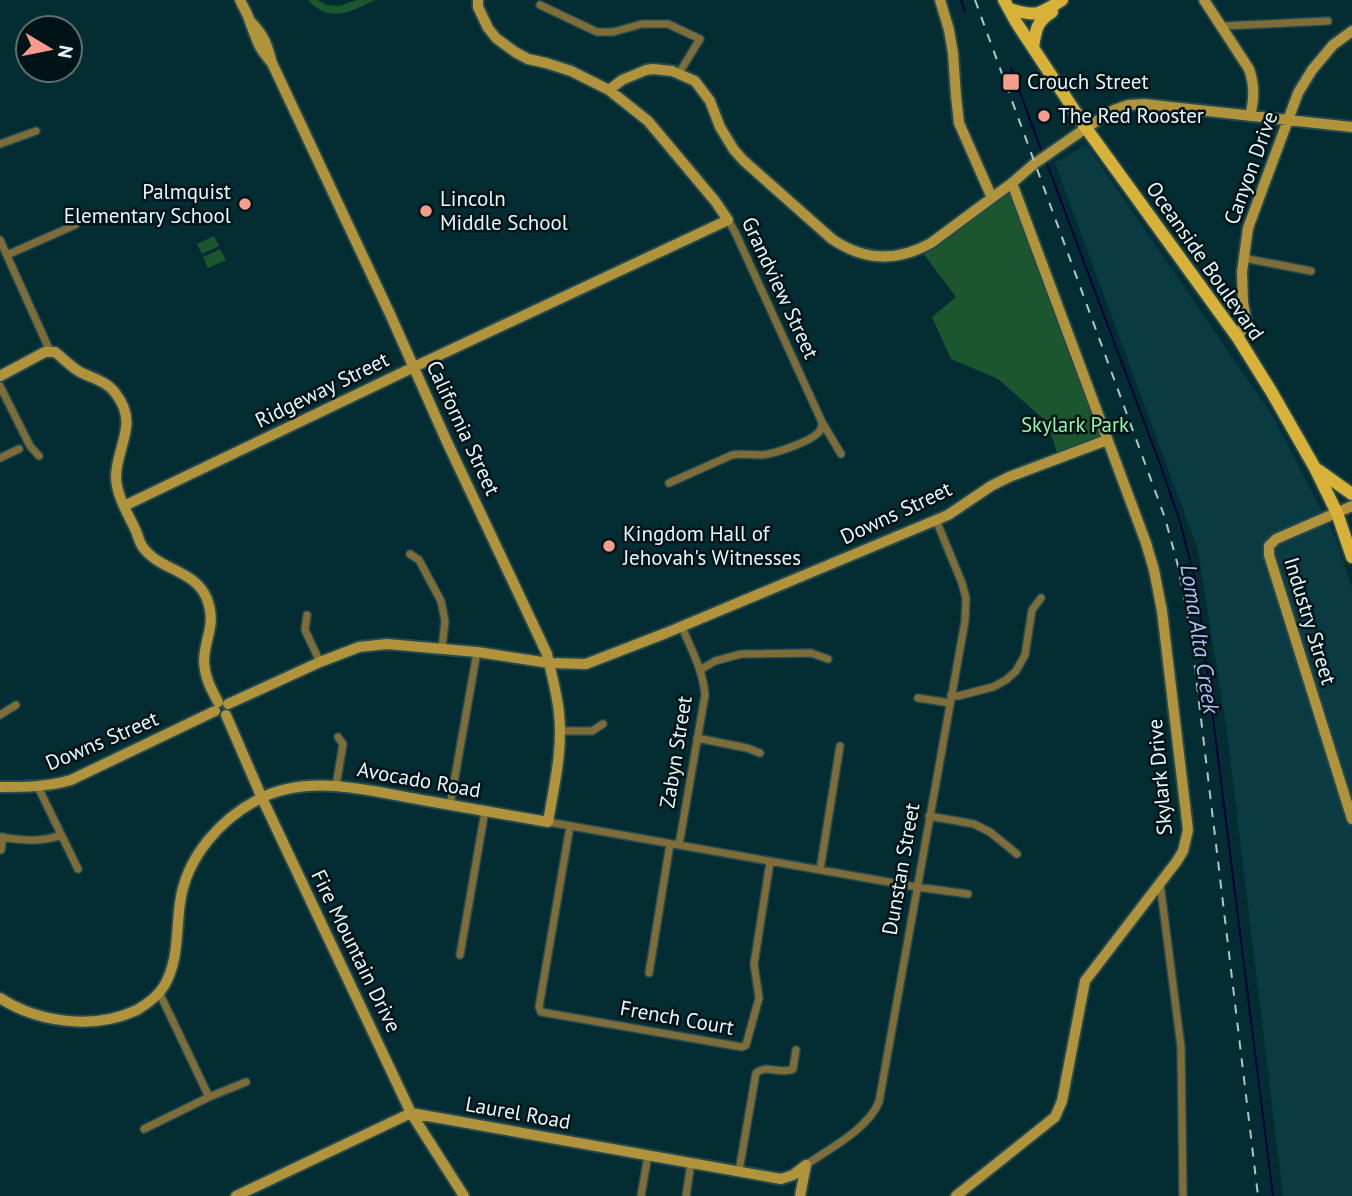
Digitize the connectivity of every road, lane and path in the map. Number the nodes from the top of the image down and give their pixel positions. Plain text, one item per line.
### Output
1 (240, 0) edge
2 (478, 0) edge
3 (940, 0) edge
4 (1204, 0) edge
5 (1063, 2) edge
6 (540, 5) dead end
7 (1007, 5) edge
8 (1328, 21) dead end
9 (1222, 26) junction
10 (1352, 31) edge
11 (1033, 47) junction
12 (679, 73) junction
13 (609, 90) junction
14 (1250, 116) junction
15 (1288, 120) junction
16 (1352, 127) edge
17 (1086, 128) junction
18 (36, 131) dead end
19 (0, 144) edge
20 (1012, 183) junction
21 (992, 198) junction
22 (728, 220) junction
23 (75, 225) dead end
24 (0, 240) edge
25 (7, 255) junction
26 (1242, 258) junction
27 (1311, 271) dead end
28 (1238, 338) junction
29 (50, 351) junction
30 (414, 368) junction
31 (0, 376) edge
32 (0, 386) edge
33 (822, 422) junction
34 (1107, 440) junction
35 (19, 449) dead end
36 (841, 454) dead end
37 (39, 456) dead end
38 (0, 458) edge
39 (1315, 468) junction
40 (670, 483) dead end
41 (1352, 494) edge
42 (124, 506) junction
43 (1352, 506) edge
44 (1337, 513) junction
45 (936, 520) junction
46 (410, 554) dead end
47 (1352, 557) edge
48 (1041, 597) dead end
49 (307, 615) dead end
50 (682, 627) junction
51 (442, 648) junction
52 (477, 652) junction
53 (828, 659) dead end
54 (320, 662) junction
55 (549, 663) junction
56 (700, 670) junction
57 (918, 698) dead end
58 (951, 699) junction
59 (16, 705) dead end
60 (222, 708) junction
61 (0, 715) edge
62 (603, 724) dead end
63 (560, 731) junction
64 (338, 737) dead end
65 (697, 738) junction
66 (840, 747) dead end
67 (760, 753) dead end
68 (336, 786) junction
69 (0, 787) edge
70 (38, 787) junction
71 (262, 798) junction
72 (450, 805) junction
73 (485, 811) junction
74 (929, 816) junction
75 (1352, 819) edge
76 (548, 822) junction
77 (570, 826) junction
78 (61, 835) junction
79 (1, 837) edge
80 (670, 844) junction
81 (679, 845) junction
82 (1, 850) edge
83 (1017, 854) dead end
84 (770, 862) junction
85 (78, 869) dead end
86 (820, 870) junction
87 (1160, 882) junction
88 (917, 887) junction
89 (968, 894) dead end
90 (460, 955) dead end
91 (649, 973) dead end
92 (159, 992) junction
93 (0, 998) edge
94 (796, 1051) dead end
95 (246, 1082) dead end
96 (209, 1097) junction
97 (411, 1114) junction
98 (144, 1129) dead end
99 (648, 1155) junction
100 (691, 1163) junction
101 (806, 1166) junction
102 (739, 1171) junction
103 (236, 1196) edge
104 (464, 1196) edge
105 (641, 1196) edge
106 (686, 1196) edge
107 (800, 1196) edge
108 (956, 1196) edge
109 (1183, 1196) edge

1 - 30 street, California Street
2 - 13 street, Grandview Street
3 - 21 street
4 - 9 street
5 - 7 main road
5 - 11 main road
6 - 12 street
7 - 11 main road, Oceanside Boulevard
8 - 9 street
9 - 14 street
10 - 15 street, Canyon Drive
11 - 17 main road, Oceanside Boulevard
12 - 13 street
12 - 21 street
13 - 22 street, Grandview Street
14 - 15 street
14 - 17 street
15 - 16 street
15 - 26 street, Canyon Drive
17 - 20 street
17 - 28 main road, Oceanside Boulevard
18 - 19 street
20 - 21 street
20 - 34 street
22 - 30 street, Ridgeway Street
22 - 33 street, Grandview Street
23 - 25 street
24 - 25 street
25 - 29 street
26 - 27 street
26 - 28 street, Canyon Drive
28 - 39 main road, Oceanside Boulevard
29 - 31 street
29 - 42 street, Fire Mountain Drive
30 - 42 street, Ridgeway Street
30 - 55 street, California Street
32 - 37 street
33 - 36 street, Grandview Street
33 - 40 street
34 - 45 street, Downs Street
34 - 87 street, Skylark Drive
35 - 38 street
39 - 41 main road
39 - 44 main road, Oceanside Boulevard
42 - 60 street, Fire Mountain Drive
43 - 44 street, Industry Street
44 - 47 main road, Oceanside Boulevard
44 - 75 street, Industry Street
45 - 50 street, Downs Street
45 - 58 street, Dunstan Street
46 - 51 street
48 - 58 street
49 - 54 street
50 - 55 street, Downs Street
50 - 56 street, Zabyn Street
51 - 52 street, Downs Street
51 - 54 street, Downs Street
52 - 55 street, Downs Street
52 - 72 street
53 - 56 street
54 - 60 street, Downs Street
55 - 63 street, California Street
56 - 65 street, Zabyn Street
57 - 58 street
58 - 74 street, Dunstan Street
59 - 61 street
60 - 70 street, Downs Street
60 - 71 street, Fire Mountain Drive
62 - 63 street
63 - 76 street, California Street
64 - 68 street
65 - 67 street
65 - 81 street, Zabyn Street
66 - 86 street
68 - 71 street, Avocado Road
68 - 72 street, Avocado Road
69 - 70 street, Downs Street
70 - 78 street
71 - 92 street, Avocado Road
71 - 97 street, Fire Mountain Drive
72 - 73 street, Avocado Road
73 - 76 street, Avocado Road
73 - 90 street
74 - 83 street
74 - 88 street, Dunstan Street
76 - 77 street, Avocado Road
77 - 80 street, Avocado Road
77 - 84 street, French Court
78 - 79 street
78 - 85 street
79 - 82 street
80 - 81 street, Avocado Road
80 - 91 street
81 - 84 street, Avocado Road
84 - 86 street, Avocado Road
86 - 88 street, Avocado Road
87 - 108 street, Skylark Drive
87 - 109 street
88 - 89 street, Avocado Road
88 - 101 street, Dunstan Street
92 - 93 street, Avocado Road
92 - 96 street
94 - 102 street
95 - 96 street
96 - 98 street
97 - 99 street, Laurel Road
97 - 103 street
97 - 104 street, Fire Mountain Drive
99 - 100 street, Laurel Road
99 - 105 street
100 - 102 street, Laurel Road
100 - 106 street
101 - 102 street, Laurel Road
101 - 107 street

